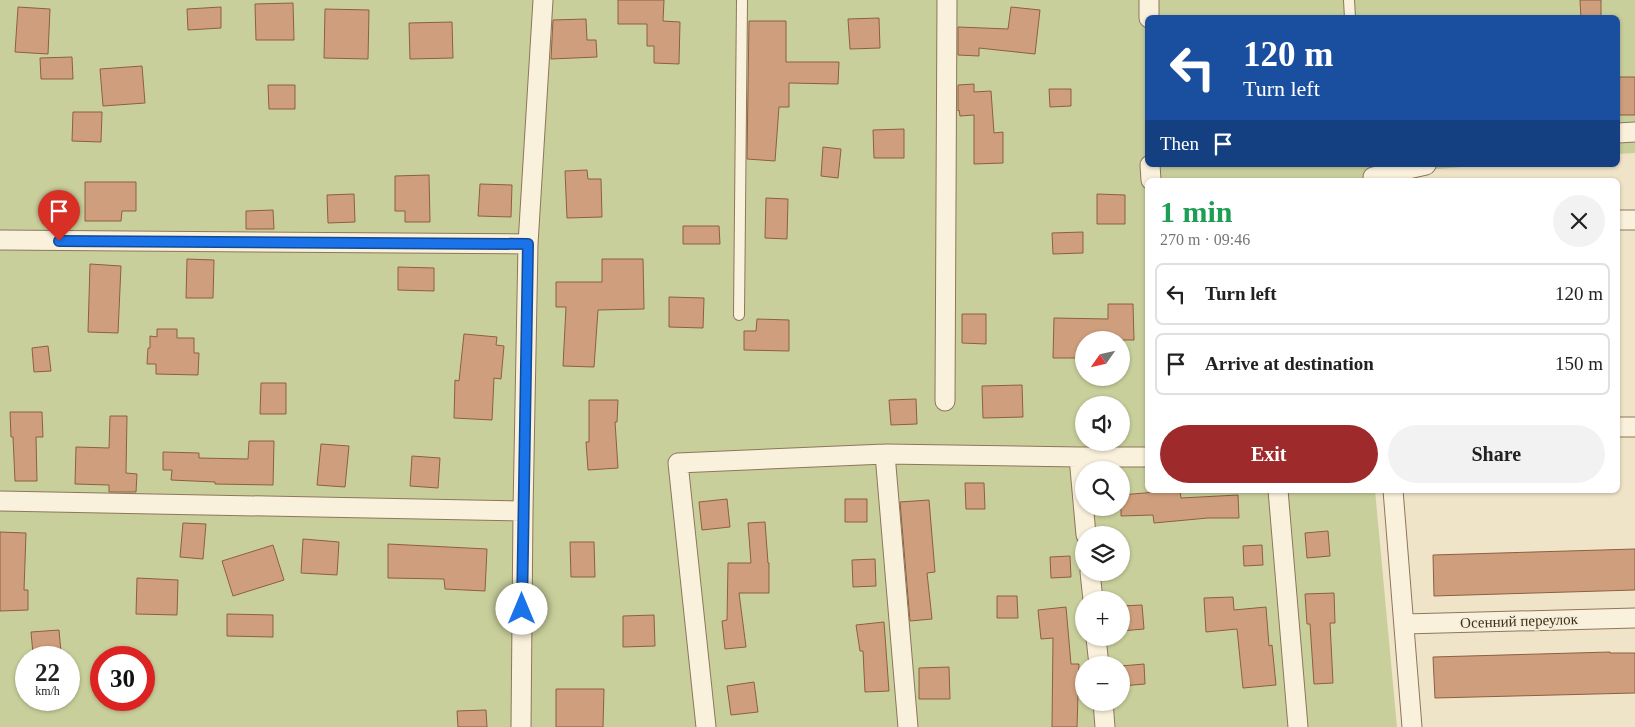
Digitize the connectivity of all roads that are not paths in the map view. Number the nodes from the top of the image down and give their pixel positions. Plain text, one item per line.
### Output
1 (543, 0) edge
2 (742, 0) edge
3 (947, 0) edge
4 (1149, 0) edge
5 (1349, 0) edge
6 (1149, 15) edge
7 (1350, 15) edge
8 (1635, 132) edge
9 (1620, 133) edge
10 (1418, 167) edge
11 (1373, 178) edge
12 (1620, 220) edge
13 (1635, 220) edge
14 (0, 240) edge
15 (528, 244) junction
16 (739, 315) dead end
17 (945, 402) dead end
18 (1620, 427) edge
19 (1635, 427) edge
20 (885, 454) junction
21 (1079, 457) junction
22 (1145, 457) edge
23 (1278, 493) edge
24 (1393, 493) edge
25 (0, 501) edge
26 (523, 511) junction
27 (1085, 526) edge
28 (1635, 618) edge
29 (1404, 624) junction
30 (1103, 711) edge
31 (521, 727) edge
32 (706, 727) edge
33 (908, 727) edge
34 (1105, 727) edge
35 (1298, 727) edge
36 (1412, 727) edge

1 - 15 street
2 - 16 lane
3 - 17 street
4 - 6 street
5 - 7 lane
8 - 9 street
10 - 11 street
12 - 13 street
14 - 15 street
15 - 26 street
18 - 19 street
20 - 21 street
20 - 32 street
20 - 33 street
21 - 22 street
21 - 27 street
23 - 35 street
24 - 29 street
25 - 26 street
26 - 31 street
28 - 29 street, Осенний переулок
29 - 36 street
30 - 34 street

